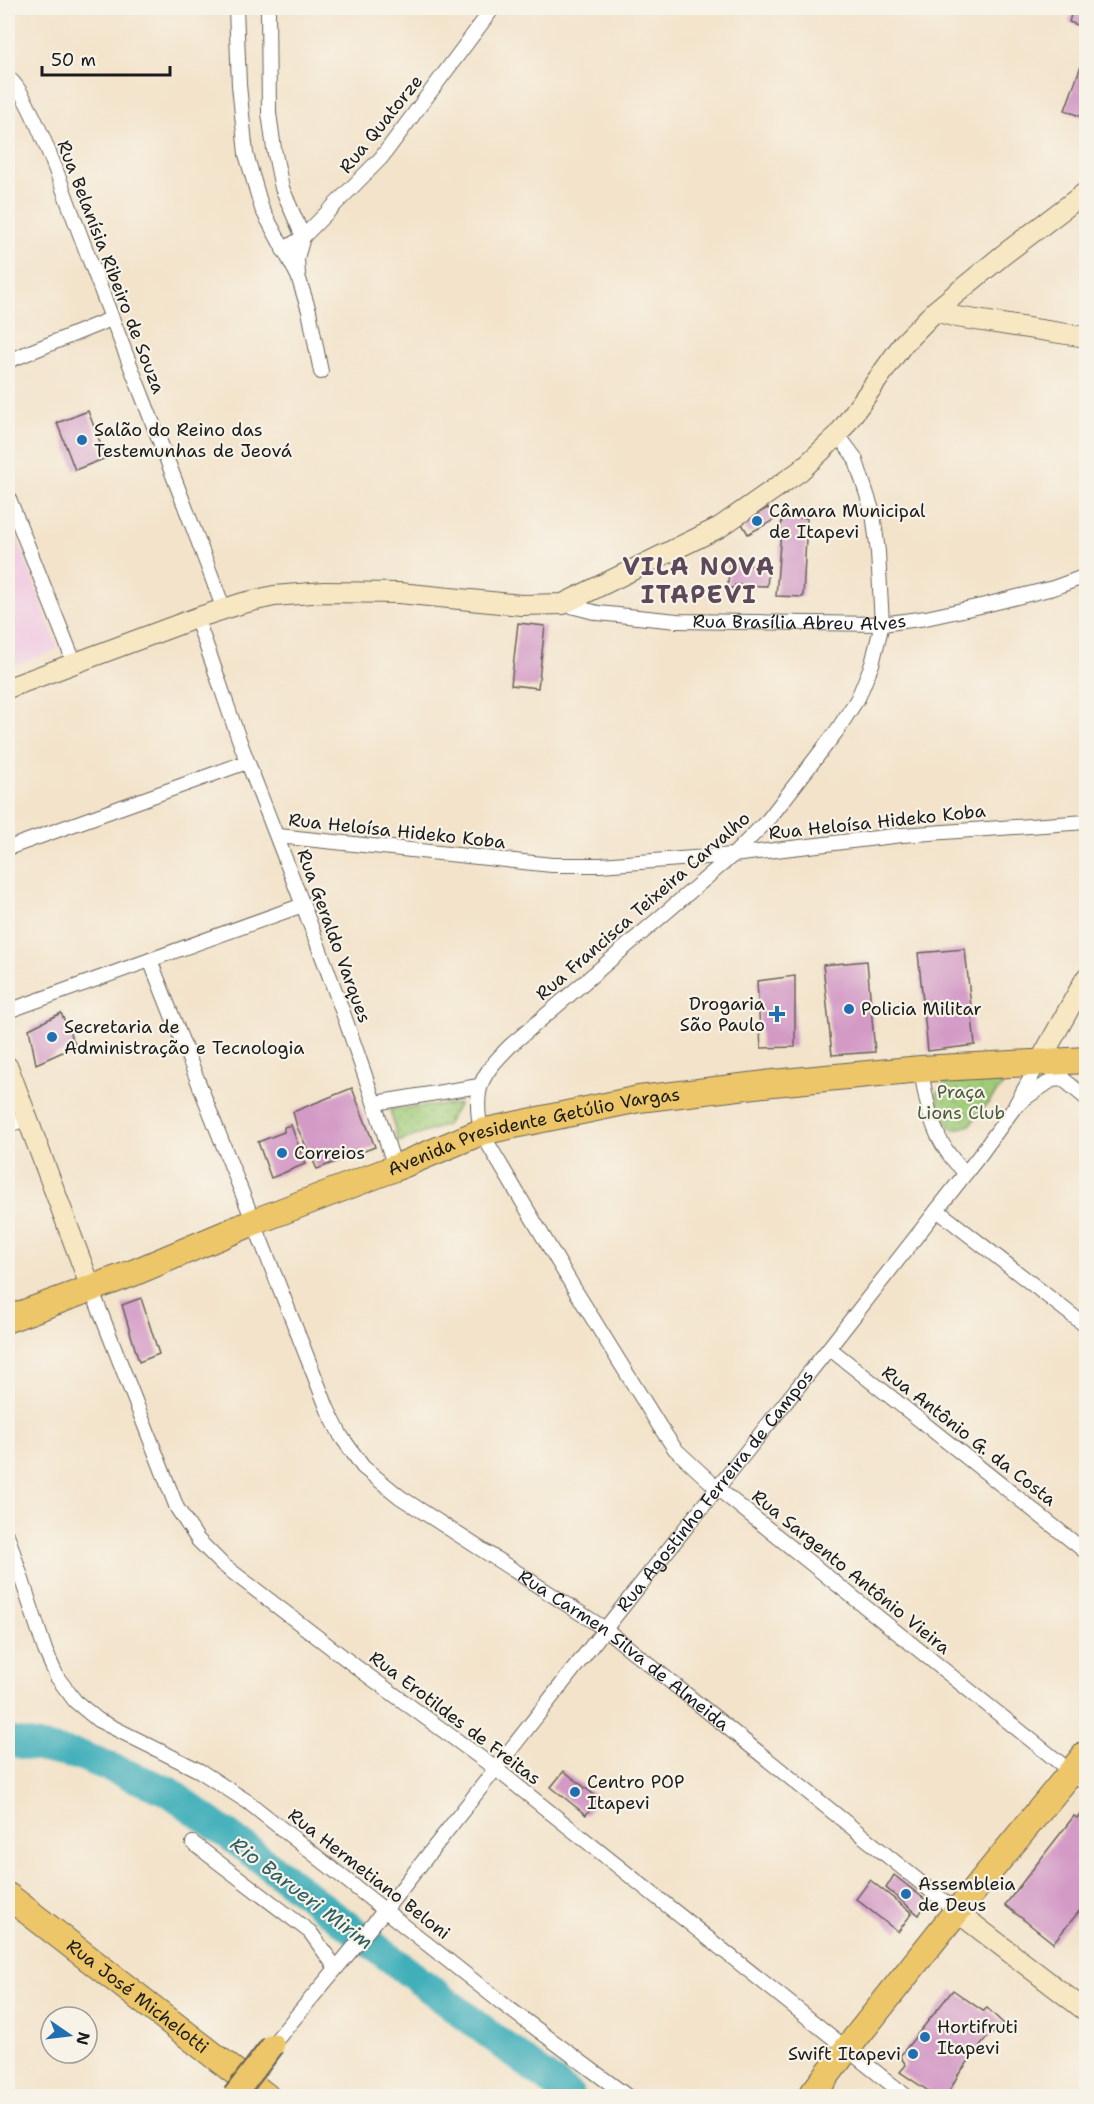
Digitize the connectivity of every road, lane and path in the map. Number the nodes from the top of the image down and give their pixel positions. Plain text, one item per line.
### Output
1 (236, 8) edge
2 (268, 8) edge
3 (281, 8) edge
4 (493, 8) edge
5 (268, 24) junction
6 (8, 78) edge
7 (1086, 192) edge
8 (303, 237) junction
9 (283, 250) junction
10 (298, 276) junction
11 (935, 311) junction
12 (111, 319) junction
13 (1086, 337) edge
14 (8, 361) edge
15 (321, 372) dead end
16 (838, 435) junction
17 (8, 496) edge
18 (1086, 576) edge
19 (563, 604) junction
20 (224, 610) junction
21 (196, 618) junction
22 (882, 624) junction
23 (74, 662) junction
24 (8, 688) edge
25 (247, 762) junction
26 (1086, 822) edge
27 (278, 837) junction
28 (8, 848) edge
29 (734, 855) junction
30 (303, 905) junction
31 (150, 960) junction
32 (1086, 978) edge
33 (8, 1011) edge
34 (1086, 1060) edge
35 (8, 1067) edge
36 (921, 1069) junction
37 (1045, 1071) junction
38 (479, 1086) junction
39 (1086, 1098) edge
40 (375, 1103) junction
41 (1014, 1108) junction
42 (17, 1122) edge
43 (481, 1132) junction
44 (395, 1168) junction
45 (966, 1173) junction
46 (937, 1210) junction
47 (254, 1222) junction
48 (91, 1288) junction
49 (8, 1319) edge
50 (1086, 1326) edge
51 (829, 1348) junction
52 (717, 1488) junction
53 (8, 1537) edge
54 (1086, 1552) edge
55 (605, 1629) junction
56 (496, 1769) junction
57 (1082, 1770) edge
58 (193, 1843) dead end
59 (8, 1896) edge
60 (385, 1910) junction
61 (956, 1911) junction
62 (336, 1968) junction
63 (1086, 2011) edge
64 (273, 2045) dead end
65 (846, 2050) junction
66 (236, 2091) edge
67 (266, 2097) edge
68 (627, 2097) edge
69 (812, 2097) edge
70 (906, 2097) edge

1 - 9 street
2 - 5 street
3 - 5 street
4 - 8 street, Rua Quatorze
5 - 8 street
6 - 12 street, Rua Belanísia Ribeiro de Souza
7 - 11 street
8 - 9 street, Rua Quatorze
8 - 10 street
9 - 10 street
10 - 15 street
11 - 13 street
11 - 16 street
12 - 14 street
12 - 20 street, Rua Belanísia Ribeiro de Souza
16 - 19 street
16 - 22 street, Rua Francisca Teixeira Carvalho
17 - 23 street
18 - 22 street, Rua Brasília Abreu Alves
19 - 20 street, Rua Brasília Abreu Alves
19 - 22 street, Rua Brasília Abreu Alves
20 - 21 street, Rua Brasília Abreu Alves
21 - 23 street, Rua Brasília Abreu Alves
21 - 25 street, Rua Geraldo Varques
22 - 29 street, Rua Francisca Teixeira Carvalho
23 - 24 street, Rua Brasília Abreu Alves
25 - 27 street, Rua Geraldo Varques
25 - 28 street
26 - 29 street, Rua Heloísa Hideko Koba
27 - 29 street, Rua Heloísa Hideko Koba
27 - 30 street, Rua Geraldo Varques
29 - 38 street, Rua Francisca Teixeira Carvalho
30 - 31 street
30 - 40 street, Rua Geraldo Varques
31 - 33 street
31 - 47 street, Rua Carmen Silva de Almeida
32 - 37 street, Rua Agostinho Ferreira de Campos
34 - 37 highway, Avenida Presidente Getúlio Vargas
35 - 42 street
36 - 37 highway, Avenida Presidente Getúlio Vargas
36 - 43 highway, Avenida Presidente Getúlio Vargas
36 - 45 street
37 - 39 street
37 - 41 street, Rua Agostinho Ferreira de Campos
37 - 41 street
38 - 40 street
38 - 43 street
40 - 44 street, Rua Geraldo Varques
41 - 45 street, Rua Agostinho Ferreira de Campos
42 - 48 street
43 - 44 highway, Avenida Presidente Getúlio Vargas
43 - 52 street, Rua Sargento Antônio Vieira
44 - 47 highway, Avenida Presidente Getúlio Vargas
45 - 46 street, Rua Agostinho Ferreira de Campos
46 - 50 street
46 - 51 street, Rua Agostinho Ferreira de Campos
47 - 48 highway, Avenida Presidente Getúlio Vargas
47 - 55 street, Rua Carmen Silva de Almeida
48 - 49 highway, Avenida Presidente Getúlio Vargas
48 - 56 street, Rua Erotildes de Freitas
51 - 52 street, Rua Agostinho Ferreira de Campos
51 - 54 street, Rua Antônio G. da Costa
52 - 55 street, Rua Agostinho Ferreira de Campos
52 - 57 street, Rua Sargento Antônio Vieira
53 - 60 street, Rua Hermetiano Beloni
55 - 56 street, Rua Agostinho Ferreira de Campos
55 - 61 street, Rua Carmen Silva de Almeida
56 - 60 street, Rua Agostinho Ferreira de Campos
56 - 65 street, Rua Erotildes de Freitas
57 - 61 highway
58 - 62 street
59 - 66 highway, Rua José Michelotti
60 - 62 street, Rua Agostinho Ferreira de Campos
60 - 68 street, Rua Hermetiano Beloni
61 - 63 street, Rua Carmen Silva de Almeida
61 - 65 highway
62 - 66 street, Rua Agostinho Ferreira de Campos
64 - 66 main road, bridge
65 - 69 highway
65 - 70 street, Rua Erotildes de Freitas
66 - 67 highway, Rua José Michelotti

